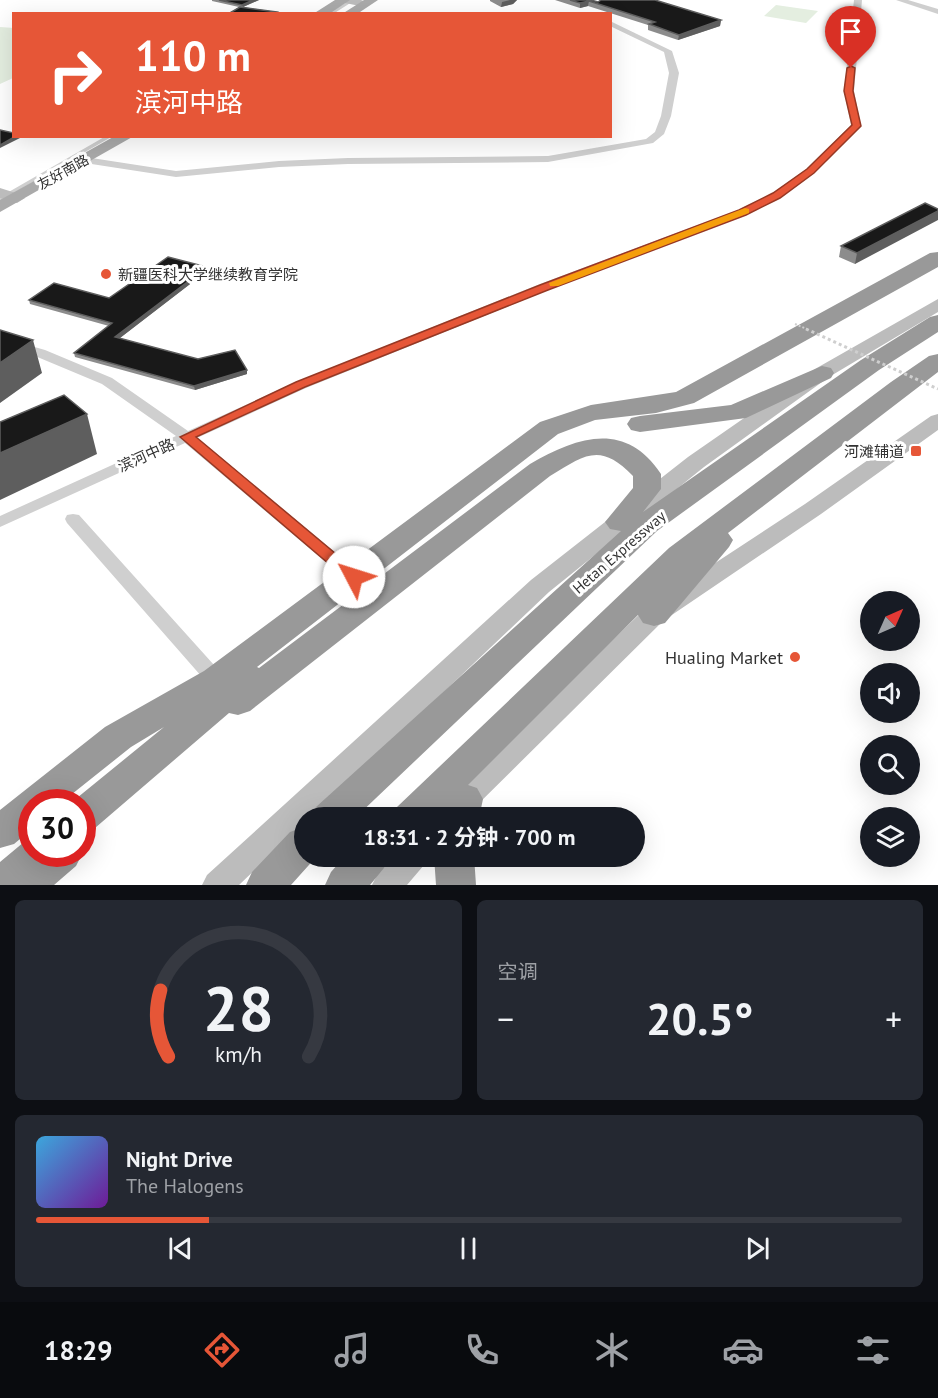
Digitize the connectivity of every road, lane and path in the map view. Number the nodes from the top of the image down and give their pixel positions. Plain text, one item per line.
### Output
1 (858, 0) edge
2 (900, 0) edge
3 (357, 2) edge
4 (325, 12) edge
5 (333, 12) edge
6 (938, 12) edge
7 (612, 24) edge
8 (95, 138) edge
9 (107, 138) edge
10 (123, 138) edge
11 (85, 160) junction
12 (4, 197) edge
13 (938, 258) edge
14 (936, 311) edge
15 (795, 324) dead end
16 (0, 341) edge
17 (938, 361) edge
18 (822, 373) junction
19 (938, 389) edge
20 (938, 420) edge
21 (846, 430) junction
22 (187, 437) junction
23 (532, 468) junction
24 (73, 519) dead end
25 (0, 522) edge
26 (620, 522) junction
27 (354, 577) junction
28 (654, 615) junction
29 (216, 680) junction
30 (52, 789) edge
31 (96, 805) edge
32 (465, 806) edge
33 (341, 807) edge
34 (421, 807) edge
35 (18, 817) edge
36 (96, 823) edge
37 (0, 832) edge
38 (294, 855) edge
39 (22, 867) edge
40 (47, 867) edge
41 (361, 867) edge
42 (404, 867) edge
43 (455, 867) edge
44 (470, 867) edge
45 (1, 885) edge
46 (26, 885) edge
47 (218, 885) edge
48 (266, 885) edge
49 (345, 885) edge
50 (388, 885) edge
51 (456, 885) edge
52 (474, 885) edge

1 - 22 street, 滨河中路
2 - 6 street
3 - 4 main road
3 - 5 lane
7 - 11 street
8 - 12 main road, 友好南路
9 - 12 lane
10 - 11 main road, 友好南路
11 - 12 main road, 友好南路
13 - 27 highway
14 - 18 street
14 - 33 highway, Hetan Expressway
15 - 19 path, bridge
16 - 22 street
17 - 21 highway
18 - 23 highway
18 - 26 street
20 - 28 street
21 - 28 highway
21 - 34 highway
22 - 25 street, 滨河中路
22 - 27 street
23 - 26 highway
23 - 31 highway
23 - 36 highway
24 - 29 street
26 - 47 street
27 - 29 highway
28 - 32 street
29 - 30 highway
35 - 37 highway
38 - 48 highway
39 - 45 highway
40 - 46 highway
41 - 49 highway
42 - 50 street
43 - 51 highway
44 - 52 street

